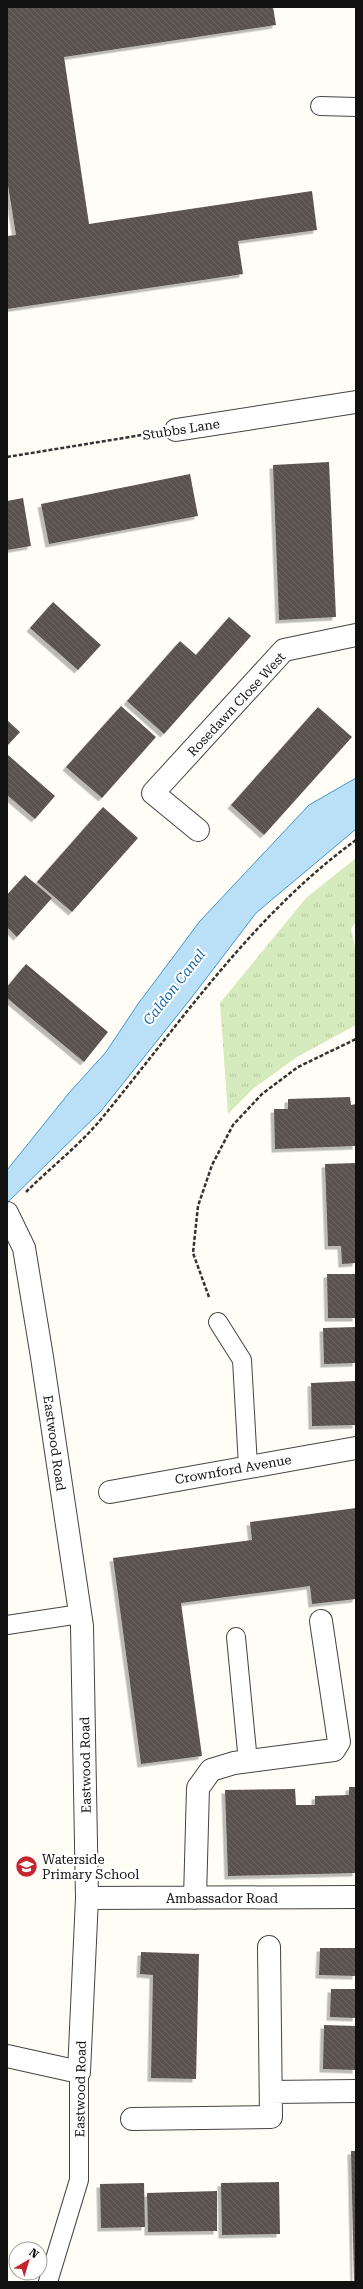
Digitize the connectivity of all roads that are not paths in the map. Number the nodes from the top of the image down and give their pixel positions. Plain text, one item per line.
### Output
1 (320, 106) dead end
2 (356, 107) edge
3 (356, 402) edge
4 (176, 430) road end
5 (356, 635) edge
6 (198, 830) dead end
7 (7, 1213) edge
8 (218, 1322) road end
9 (356, 1448) edge
10 (248, 1466) junction
11 (110, 1492) dead end
12 (80, 1614) junction
13 (321, 1622) dead end
14 (7, 1625) edge
15 (236, 1637) dead end
16 (248, 1762) junction
17 (356, 1896) edge
18 (87, 1898) junction
19 (195, 1898) junction
20 (269, 1947) dead end
21 (7, 2056) edge
22 (79, 2072) junction
23 (356, 2091) edge
24 (271, 2092) junction
25 (132, 2119) dead end
26 (48, 2282) edge

1 - 2 lane
3 - 4 street, Stubbs Lane
5 - 6 street, Rosedawn Close West
7 - 12 street, Eastwood Road
8 - 10 lane
9 - 10 street, Crownford Avenue
10 - 11 street, Crownford Avenue
12 - 14 lane
12 - 18 street, Eastwood Road
13 - 16 street
15 - 16 lane
16 - 19 street
17 - 19 street, Ambassador Road
18 - 19 street, Ambassador Road
18 - 22 street, Eastwood Road
20 - 24 street
21 - 22 street
22 - 26 lane, Eastwood Road
23 - 24 street
24 - 25 street

